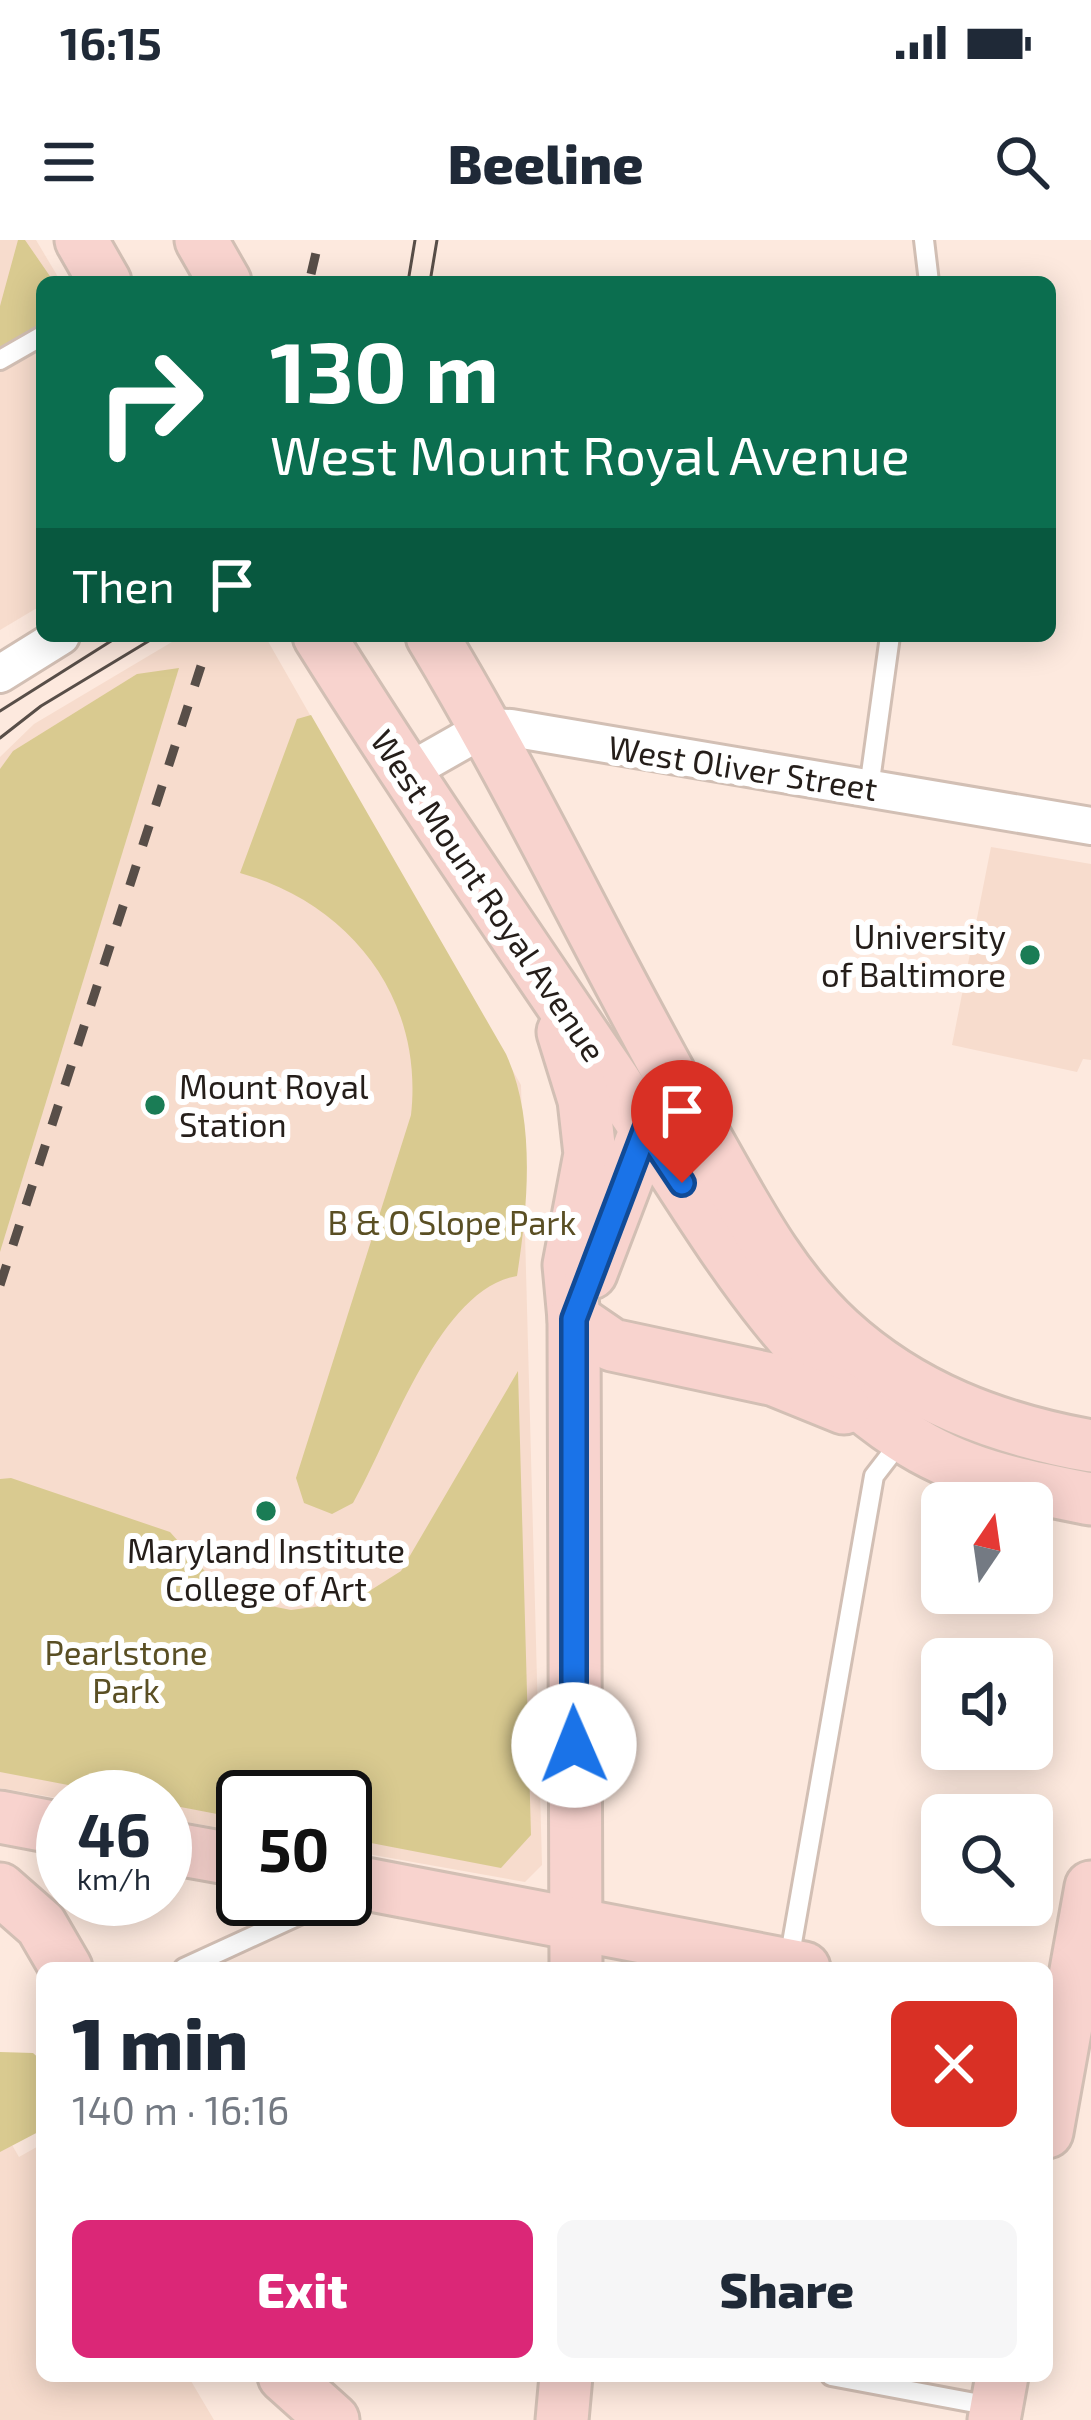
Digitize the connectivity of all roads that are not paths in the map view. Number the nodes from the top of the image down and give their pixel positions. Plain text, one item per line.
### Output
1 (81, 240) edge
2 (201, 240) edge
3 (924, 240) edge
4 (102, 276) edge
5 (222, 276) edge
6 (928, 276) edge
7 (36, 339) edge
8 (0, 360) edge
9 (48, 642) edge
10 (324, 642) edge
11 (436, 642) edge
12 (889, 642) edge
13 (4, 662) edge
14 (487, 728) junction
15 (406, 773) junction
16 (869, 788) junction
17 (1091, 826) edge
18 (549, 985) junction
19 (651, 1042) junction
20 (646, 1129) junction
21 (574, 1319) junction
22 (904, 1437) junction
23 (1091, 1446) edge
24 (1091, 1499) edge
25 (0, 1817) edge
26 (36, 1823) edge
27 (1091, 1888) edge
28 (0, 1889) edge
29 (372, 1895) edge
30 (271, 1926) edge
31 (576, 1945) edge
32 (62, 1962) edge
33 (196, 1962) edge
34 (754, 1962) edge
35 (797, 1962) edge
36 (1068, 2021) edge
37 (1053, 2100) edge
38 (291, 2382) edge
39 (565, 2382) edge
40 (870, 2382) edge
41 (997, 2401) edge
42 (333, 2420) edge
43 (562, 2420) edge

1 - 4 main road
2 - 5 main road
3 - 6 lane
7 - 8 lane
9 - 13 street
10 - 15 main road, West Mount Royal Avenue
11 - 14 main road, West Mount Royal Avenue
12 - 16 lane
14 - 15 street
14 - 16 street, West Oliver Street
14 - 19 main road, West Mount Royal Avenue
15 - 18 main road, West Mount Royal Avenue
16 - 17 street, West Oliver Street
18 - 20 main road, West Mount Royal Avenue
18 - 21 main road
19 - 20 main road
19 - 23 main road, West Mount Royal Avenue
20 - 21 main road
20 - 22 main road, West Mount Royal Avenue
21 - 22 main road
21 - 31 main road
22 - 24 main road, West Mount Royal Avenue
22 - 35 lane
25 - 26 main road
27 - 36 main road
28 - 32 main road
29 - 31 main road
30 - 33 lane
31 - 34 main road
36 - 37 main road
38 - 42 main road
39 - 43 main road
40 - 41 lane

